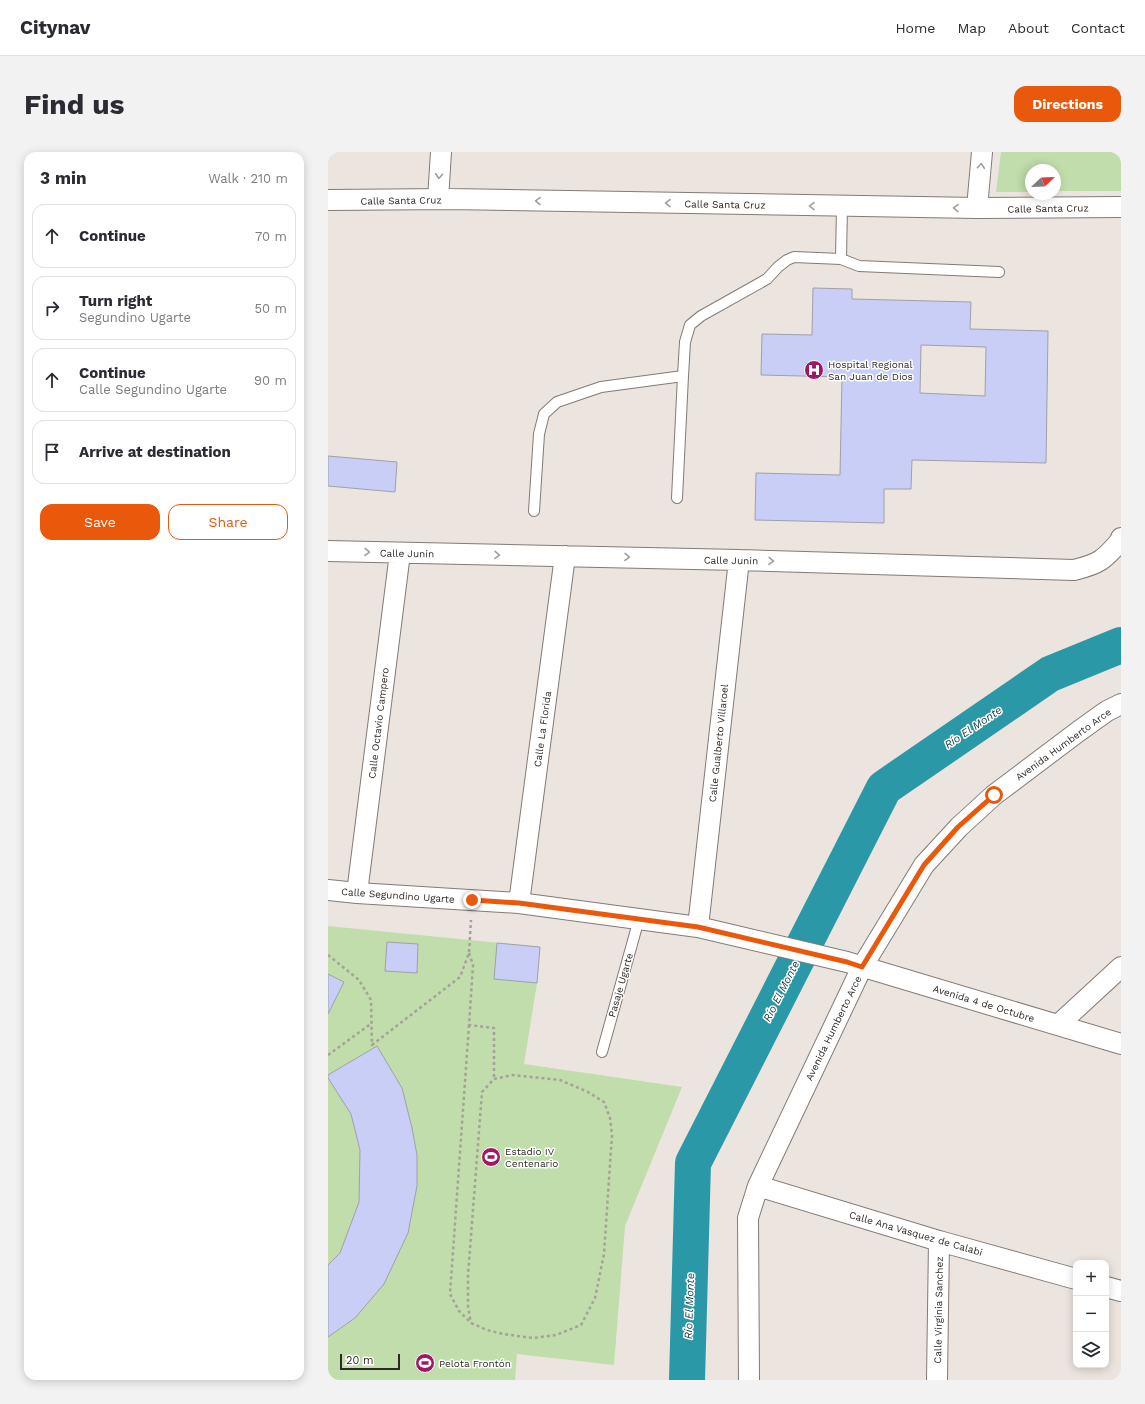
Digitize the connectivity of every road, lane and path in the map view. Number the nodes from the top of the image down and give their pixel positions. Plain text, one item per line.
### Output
1 (441, 152) edge
2 (982, 152) edge
3 (438, 199) junction
4 (328, 200) edge
5 (842, 206) junction
6 (1121, 207) edge
7 (977, 208) junction
8 (841, 259) junction
9 (999, 272) dead end
10 (683, 376) junction
11 (677, 498) dead end
12 (534, 511) dead end
13 (1121, 539) edge
14 (328, 551) edge
15 (400, 553) junction
16 (565, 556) junction
17 (739, 560) junction
18 (1121, 704) edge
19 (328, 890) edge
20 (357, 893) junction
21 (472, 900) junction
22 (519, 903) junction
23 (639, 919) junction
24 (698, 927) junction
25 (729, 934) joint
26 (469, 952) junction
27 (328, 955) edge
28 (855, 965) junction
29 (1121, 967) edge
30 (372, 1023) junction
31 (469, 1025) junction
32 (1058, 1025) junction
33 (1121, 1044) edge
34 (602, 1052) dead end
35 (328, 1055) edge
36 (494, 1079) junction
37 (758, 1186) junction
38 (939, 1241) junction
39 (1073, 1278) edge
40 (1109, 1288) edge
41 (1121, 1291) edge
42 (471, 1323) junction
43 (749, 1380) edge
44 (937, 1380) edge

1 -> 3 street
7 -> 2 street
3 - 4 street, Calle Santa Cruz
5 -> 3 street, Calle Santa Cruz
7 -> 5 street, Calle Santa Cruz
5 - 8 lane
6 - 7 street, Calle Santa Cruz
8 - 9 lane
8 - 10 lane
10 - 11 lane
10 - 12 lane
17 -> 13 street, Calle Junin
14 -> 15 street, Calle Junin
15 -> 16 street, Calle Junin
15 - 20 street, Calle Octavio Campero
16 -> 17 street, Calle Junin
16 - 22 street, Calle La Florida
17 - 24 street, Calle Gualberto Villaroel
18 - 28 street, Avenida Humberto Arce
19 - 20 street, Calle Segundino Ugarte
20 - 21 street, Calle Segundino Ugarte
21 - 22 street, Calle Segundino Ugarte
21 - 26 path
22 - 23 street, Calle Segundino Ugarte
23 - 24 street, Calle Segundino Ugarte
23 - 34 lane, Pasaje Ugarte
24 - 25 street, Calle Segundino Ugarte
25 - 28 street, Avenida 4 de Octubre
26 - 30 path
26 - 31 path
27 - 30 path
28 - 32 street, Avenida 4 de Octubre
28 - 37 street, Avenida Humberto Arce
29 - 32 street
30 - 35 path
31 - 36 path
31 - 42 path
32 - 33 street, Avenida 4 de Octubre
36 - 42 path
36 - 42 path
37 - 38 street, Calle Ana Vasquez de Calabi
37 - 43 street, Avenida Humberto Arce
38 - 39 street, Calle Ana Vasquez de Calabi
38 - 44 street, Calle Virginia Sanchez
40 - 41 street

